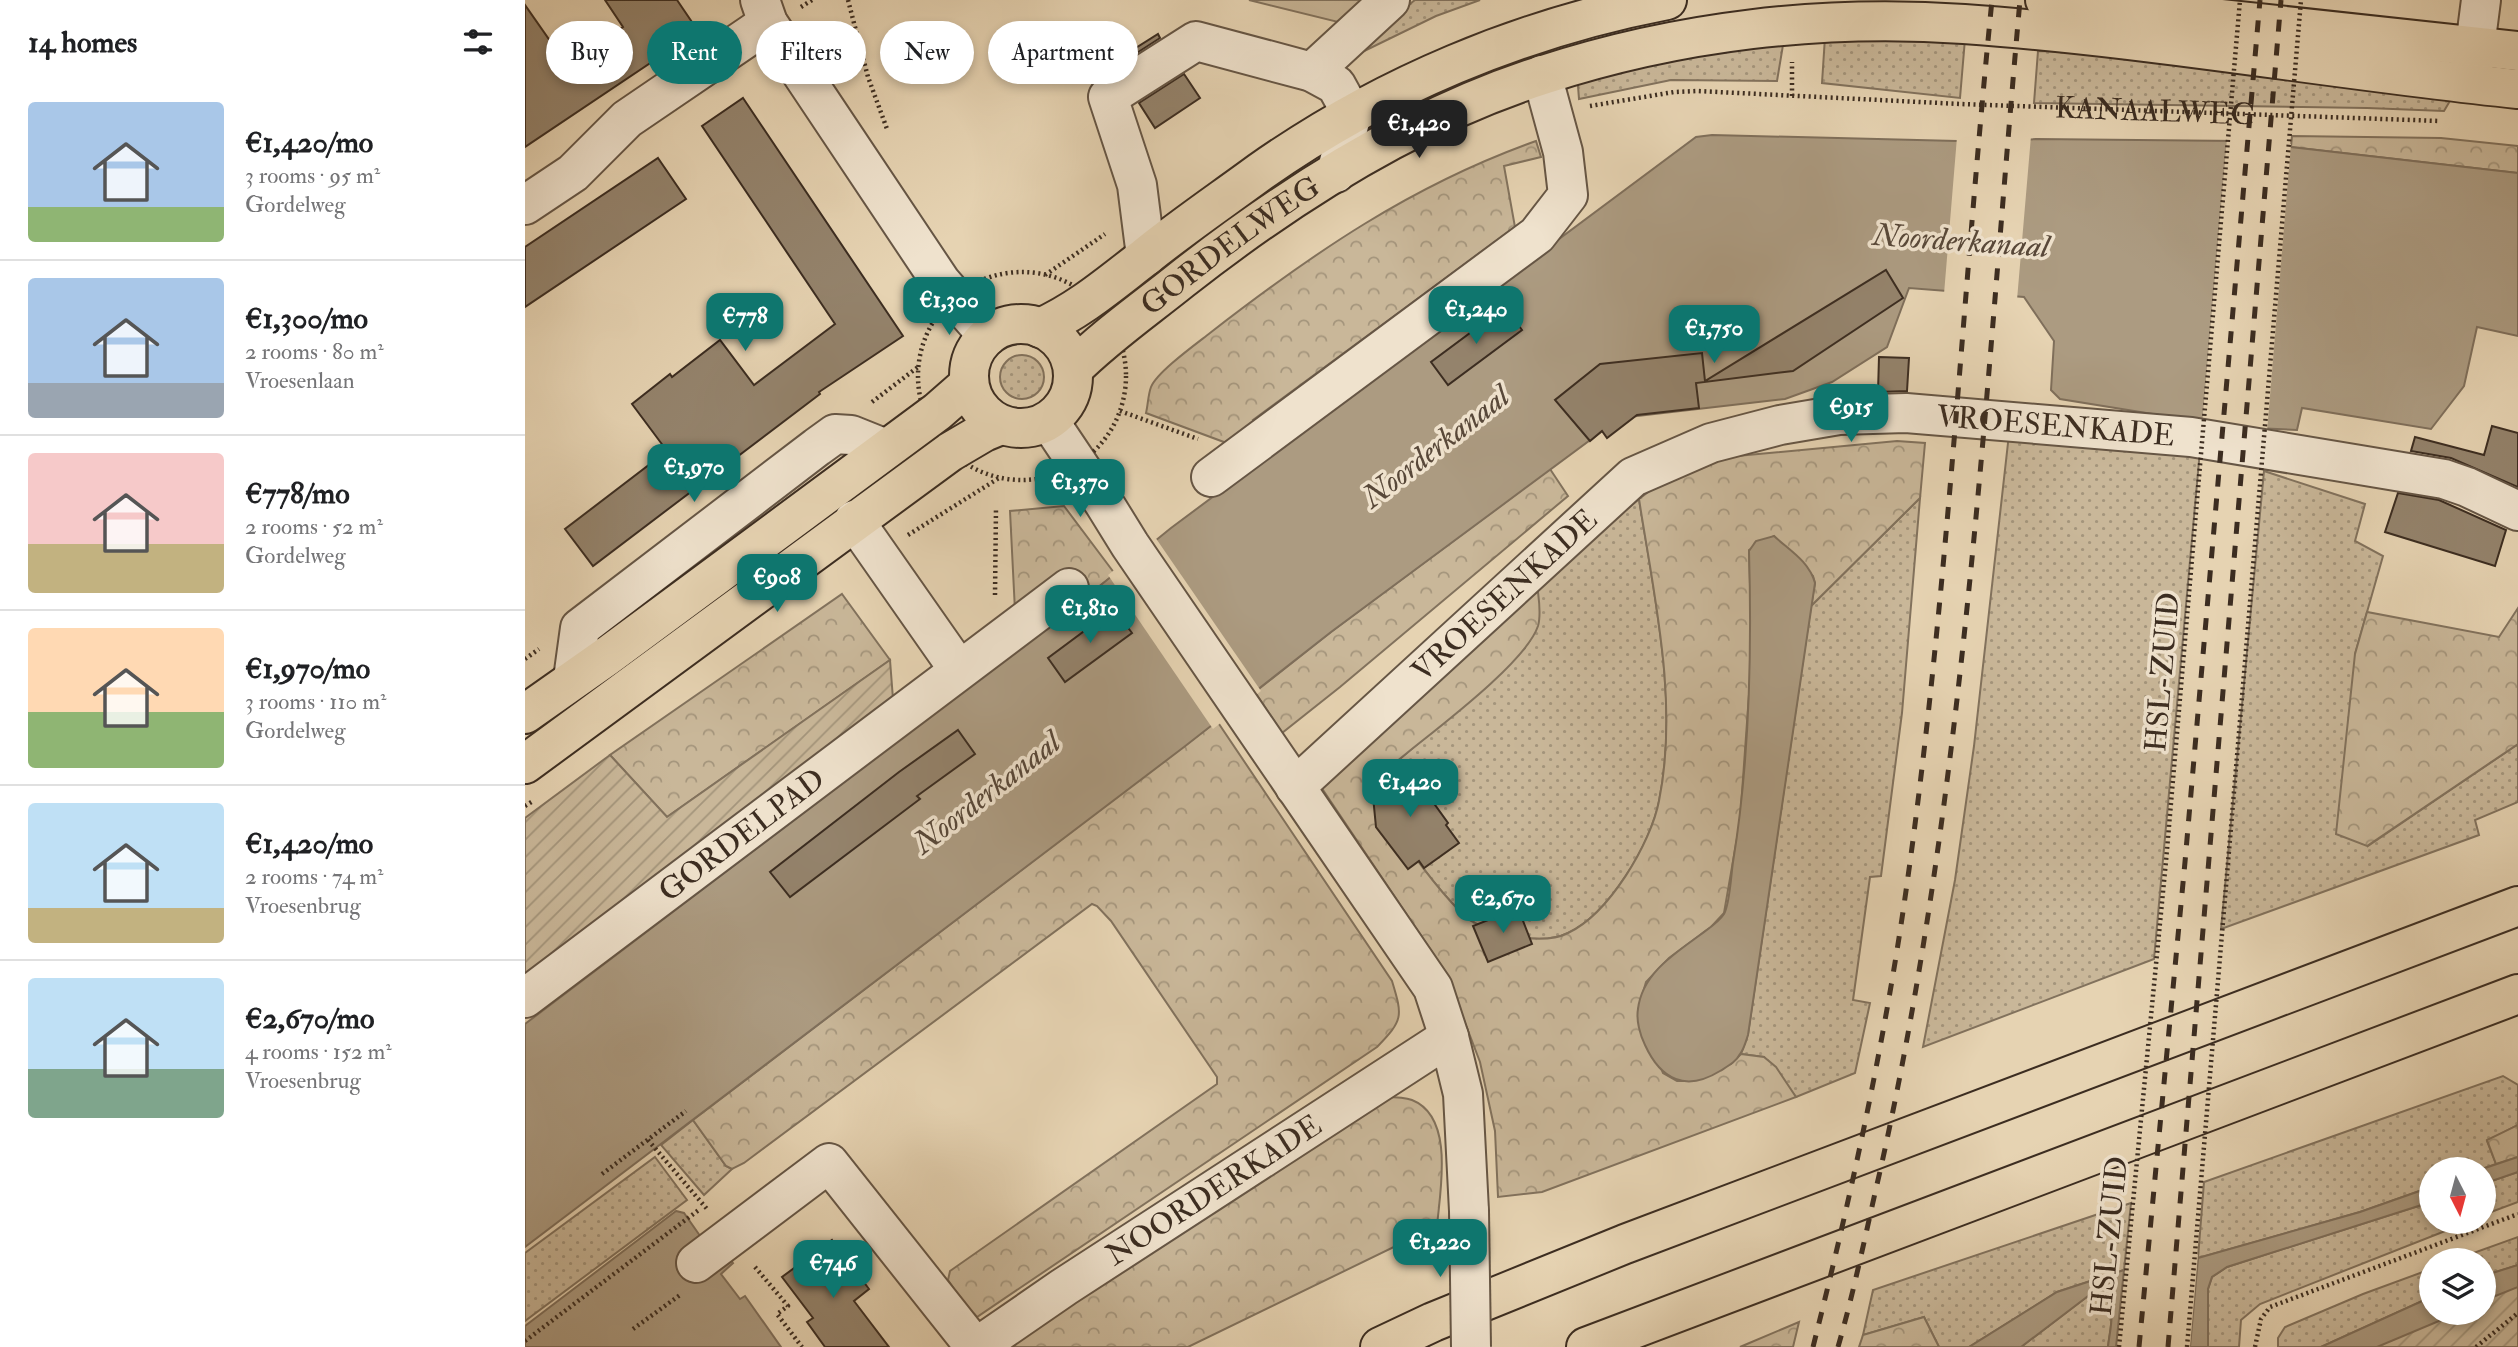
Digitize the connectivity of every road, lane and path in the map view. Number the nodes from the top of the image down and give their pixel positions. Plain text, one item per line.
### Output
1 (848, 0) edge
2 (1389, 0) edge
3 (1667, 0) edge
4 (2045, 0) edge
5 (2241, 0) edge
6 (2301, 0) edge
7 (2481, 0) edge
8 (764, 11) edge
9 (1798, 12) edge
10 (2476, 46) junction
11 (2518, 51) edge
12 (1312, 72) junction
13 (1542, 75) junction
14 (2470, 84) junction
15 (2518, 89) edge
16 (1553, 113) junction
17 (1352, 114) junction
18 (2451, 122) dead end
19 (890, 134) dead end
20 (1336, 173) junction
21 (525, 205) edge
22 (1146, 256) junction
23 (977, 272) dead end
24 (1045, 275) dead end
25 (1040, 328) junction
26 (988, 336) junction
27 (1134, 363) dead end
28 (918, 366) dead end
29 (1073, 369) junction
30 (969, 384) junction
31 (1120, 411) junction
32 (1049, 421) junction
33 (1001, 425) junction
34 (835, 434) junction
35 (886, 449) junction
36 (1078, 463) junction
37 (1225, 466) joint
38 (1020, 480) dead end
39 (965, 499) dead end
40 (996, 508) dead end
41 (2518, 511) edge
42 (854, 520) junction
43 (1069, 588) dead end
44 (995, 643) junction
45 (959, 670) junction
46 (573, 679) junction
47 (525, 714) edge
48 (527, 759) edge
49 (1295, 787) junction
50 (2518, 906) edge
51 (2518, 994) edge
52 (525, 998) edge
53 (1450, 1037) junction
54 (686, 1111) dead end
55 (648, 1140) junction
56 (658, 1152) dead end
57 (602, 1174) dead end
58 (704, 1206) dead end
59 (2518, 1214) edge
60 (696, 1263) dead end
61 (2518, 1313) edge
62 (525, 1341) edge
63 (976, 1347) edge
64 (1380, 1347) edge
65 (1471, 1347) edge
66 (1586, 1347) edge
67 (2119, 1347) edge
68 (2187, 1347) edge
69 (2255, 1347) edge
70 (2476, 1347) edge

1 - 19 path
2 - 12 street
3 - 17 main road, GORDELWEG
4 - 10 main road
5 - 67 path, HSL-ZUID, bridge
6 - 68 path, bridge
7 - 10 street
8 - 21 street
8 - 26 street
9 - 13 main road, GORDELWEG
9 - 14 main road, KANAALWEG
10 - 11 main road
10 - 14 street
12 - 17 street
12 - 22 street
13 - 16 street
13 - 20 main road, GORDELWEG
14 - 15 main road, KANAALWEG
16 - 18 path, KANAALWEG
16 - 37 street
17 - 20 street
17 - 22 main road, GORDELWEG
20 - 29 main road, GORDELWEG
22 - 25 main road, GORDELWEG
23 - 24 path
25 - 26 main road
25 - 29 main road
26 - 30 main road
27 - 31 path, GORDELWEG
28 - 34 path
29 - 32 main road
30 - 33 main road
30 - 35 main road
31 - 36 path
31 - 37 path
32 - 33 main road
32 - 36 street
33 - 42 main road
34 - 35 street
34 - 46 street
35 - 46 main road
36 - 49 street
38 - 39 path
40 - 44 path
41 - 49 street, VROESENKADE
42 - 45 street
42 - 48 main road
43 - 44 street, GORDELPAD
44 - 45 street, GORDELPAD
45 - 52 street, GORDELPAD
46 - 47 main road
49 - 53 street
50 - 64 main road
51 - 66 main road
53 - 63 street, NOORDERKADE
53 - 65 street, bridge
54 - 55 path
55 - 56 path
55 - 57 path
58 - 62 path
59 - 69 path
60 - 63 street
61 - 70 path

